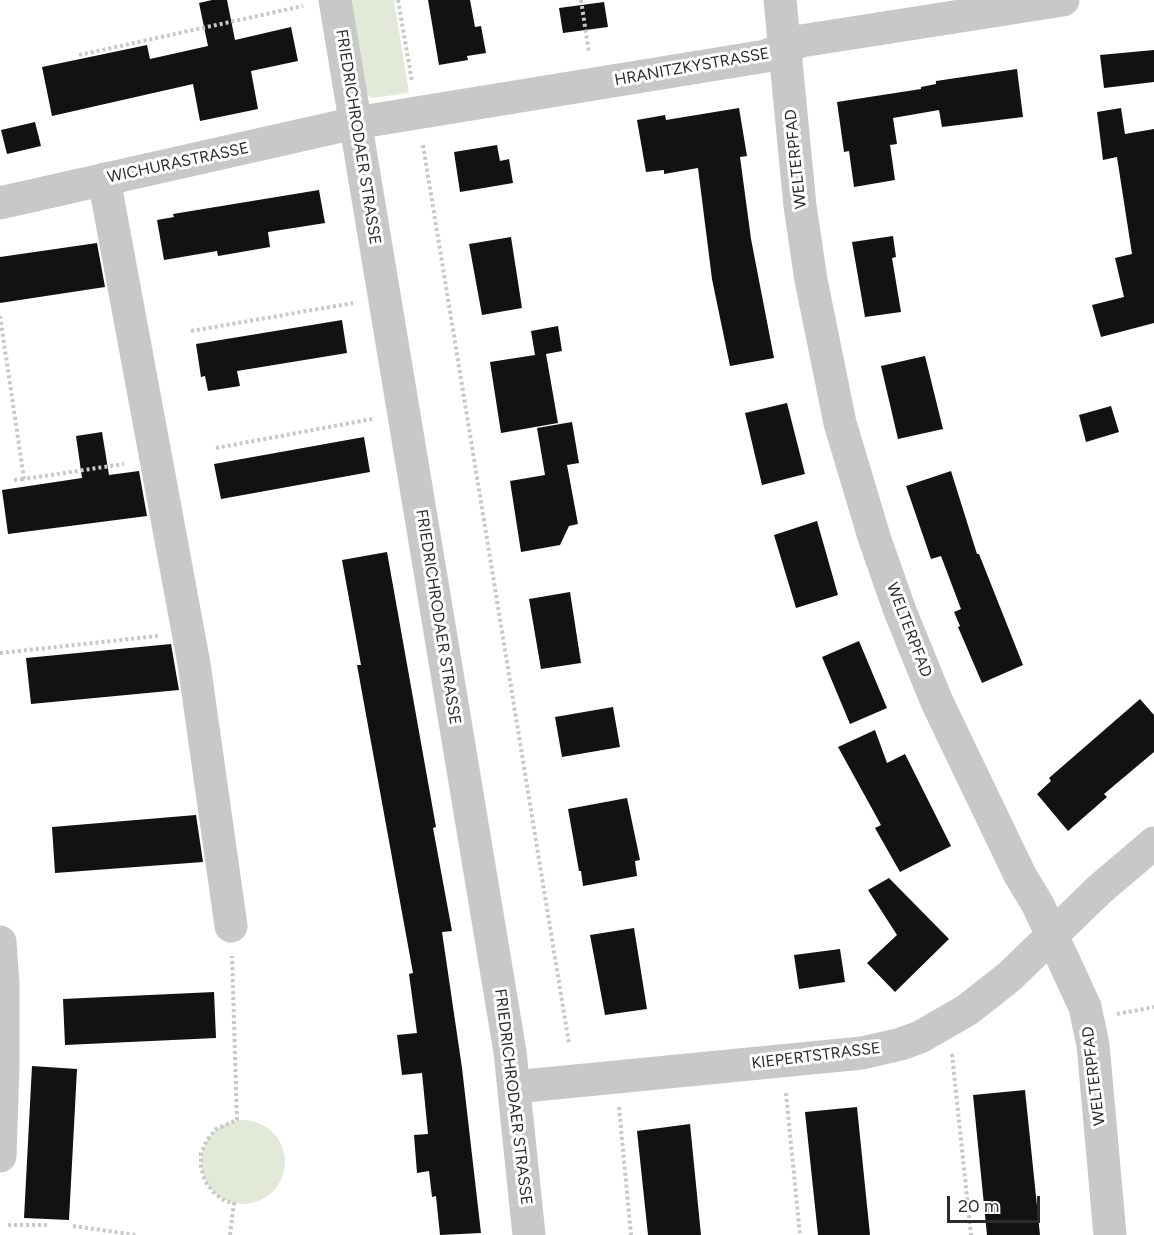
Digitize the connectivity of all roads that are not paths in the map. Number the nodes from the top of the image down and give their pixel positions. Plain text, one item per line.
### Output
1 (780, 0) edge
2 (1063, 0) edge
3 (321, 2) edge
4 (785, 48) junction
5 (355, 123) junction
6 (104, 179) junction
7 (0, 202) edge
8 (1154, 843) edge
9 (231, 926) road end
10 (1051, 936) junction
11 (0, 942) edge
12 (514, 1088) junction
13 (0, 1156) edge
14 (530, 1235) edge
15 (1110, 1235) edge

1 - 4 street, WELTERPFAD
2 - 4 street, HRANITZKYSTRASSE
3 - 5 street, FRIEDRICHRODAER STRASSE
4 - 5 street, HRANITZKYSTRASSE
4 - 10 street, WELTERPFAD
5 - 6 street, WICHURASTRASSE
5 - 12 street, FRIEDRICHRODAER STRASSE
6 - 7 street, WICHURASTRASSE
6 - 9 street
8 - 10 street, KIEPERTSTRASSE
10 - 12 street, KIEPERTSTRASSE
10 - 15 street, WELTERPFAD
11 - 13 street
12 - 14 street, FRIEDRICHRODAER STRASSE

